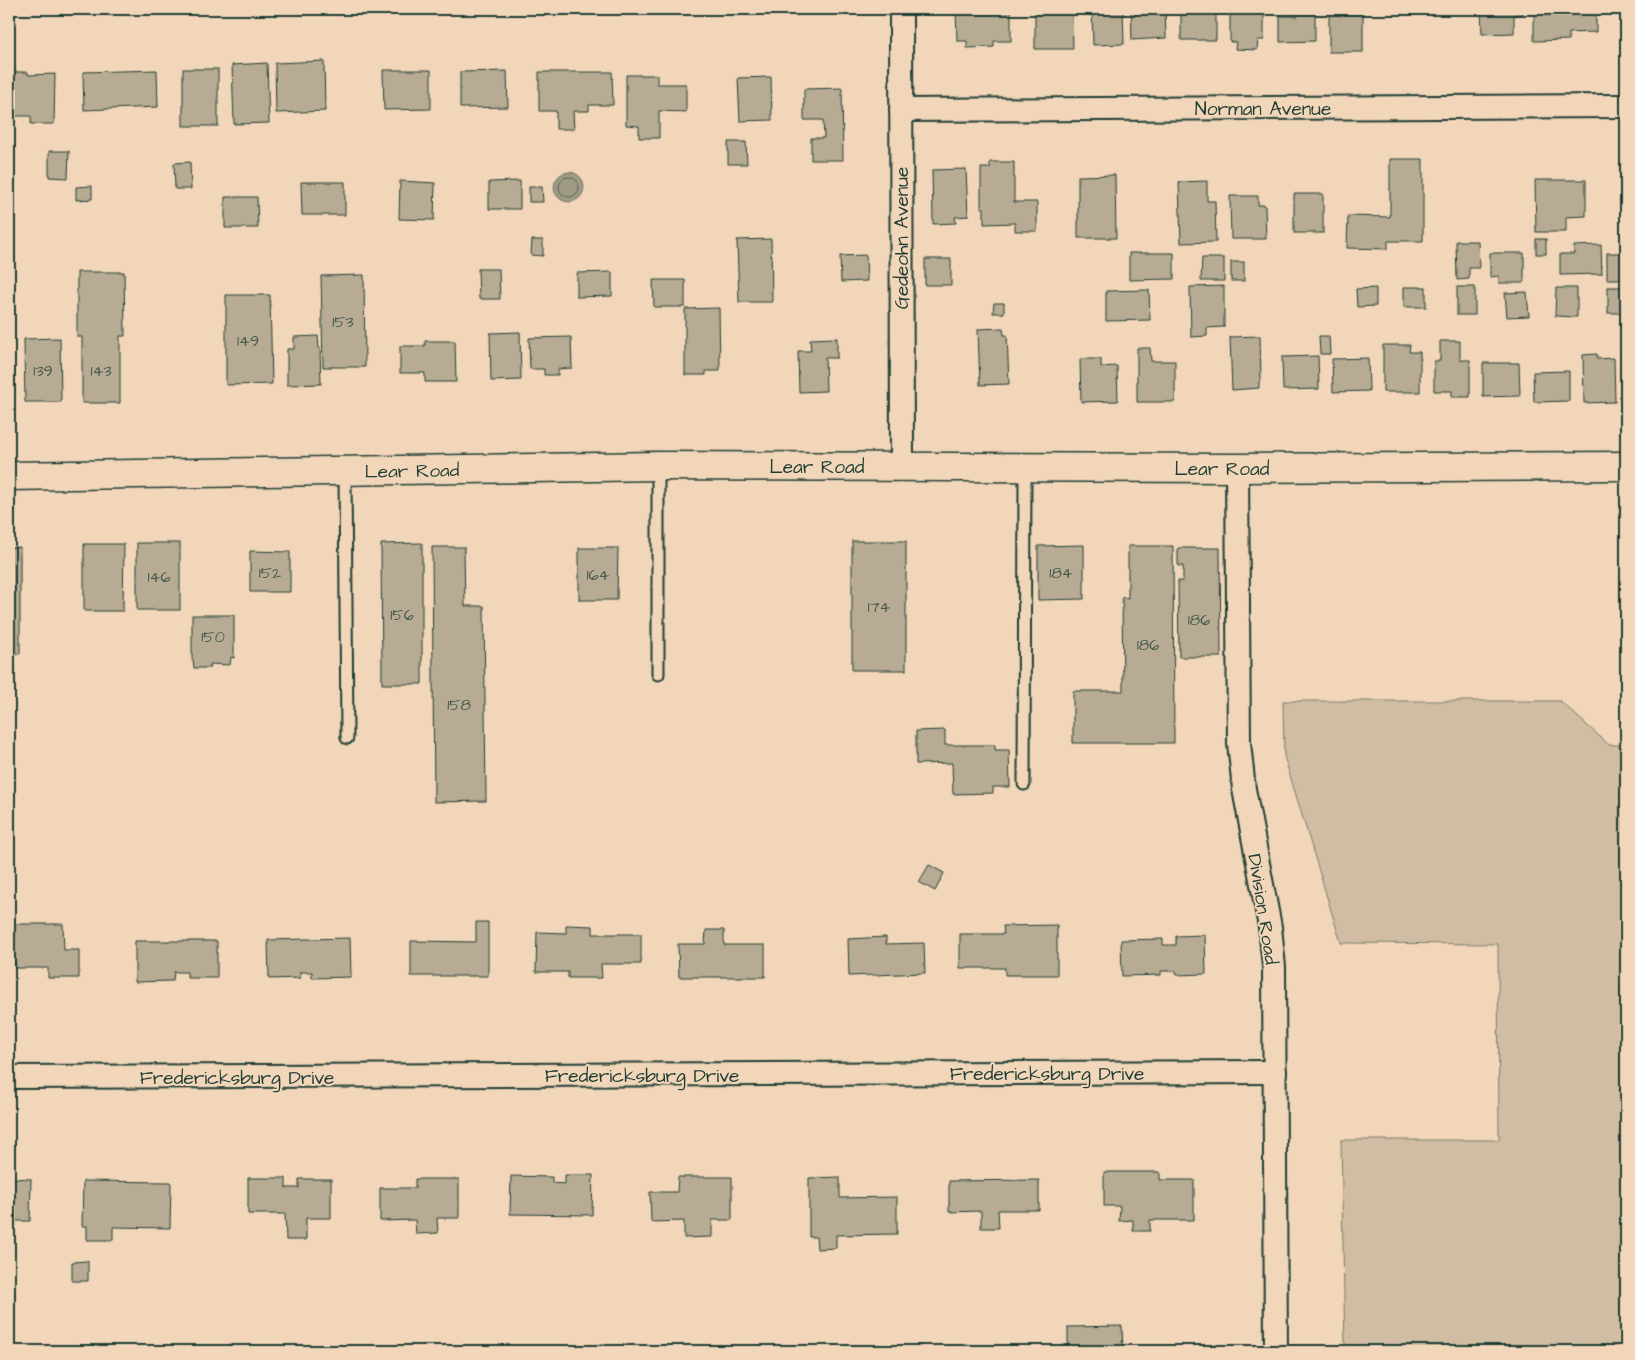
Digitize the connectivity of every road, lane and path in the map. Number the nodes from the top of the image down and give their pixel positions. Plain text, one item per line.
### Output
1 (900, 9) edge
2 (1626, 106) edge
3 (901, 110) junction
4 (658, 466) junction
5 (1626, 466) edge
6 (902, 467) junction
7 (1025, 467) junction
8 (1237, 468) junction
9 (344, 471) junction
10 (9, 476) edge
11 (658, 674) dead end
12 (347, 738) dead end
13 (1024, 784) dead end
14 (1275, 1072) junction
15 (9, 1078) edge
16 (1276, 1351) edge

1 - 3 street, Gedeohn Avenue
2 - 3 street, Norman Avenue
3 - 6 street, Gedeohn Avenue
4 - 6 street, Lear Road
4 - 9 street, Lear Road
4 - 11 lane
5 - 8 street, Lear Road
6 - 7 street, Lear Road
7 - 8 street, Lear Road
7 - 13 lane
8 - 14 street, Division Road
9 - 10 street, Lear Road
9 - 12 lane
14 - 15 street, Fredericksburg Drive
14 - 16 street, Division Road

